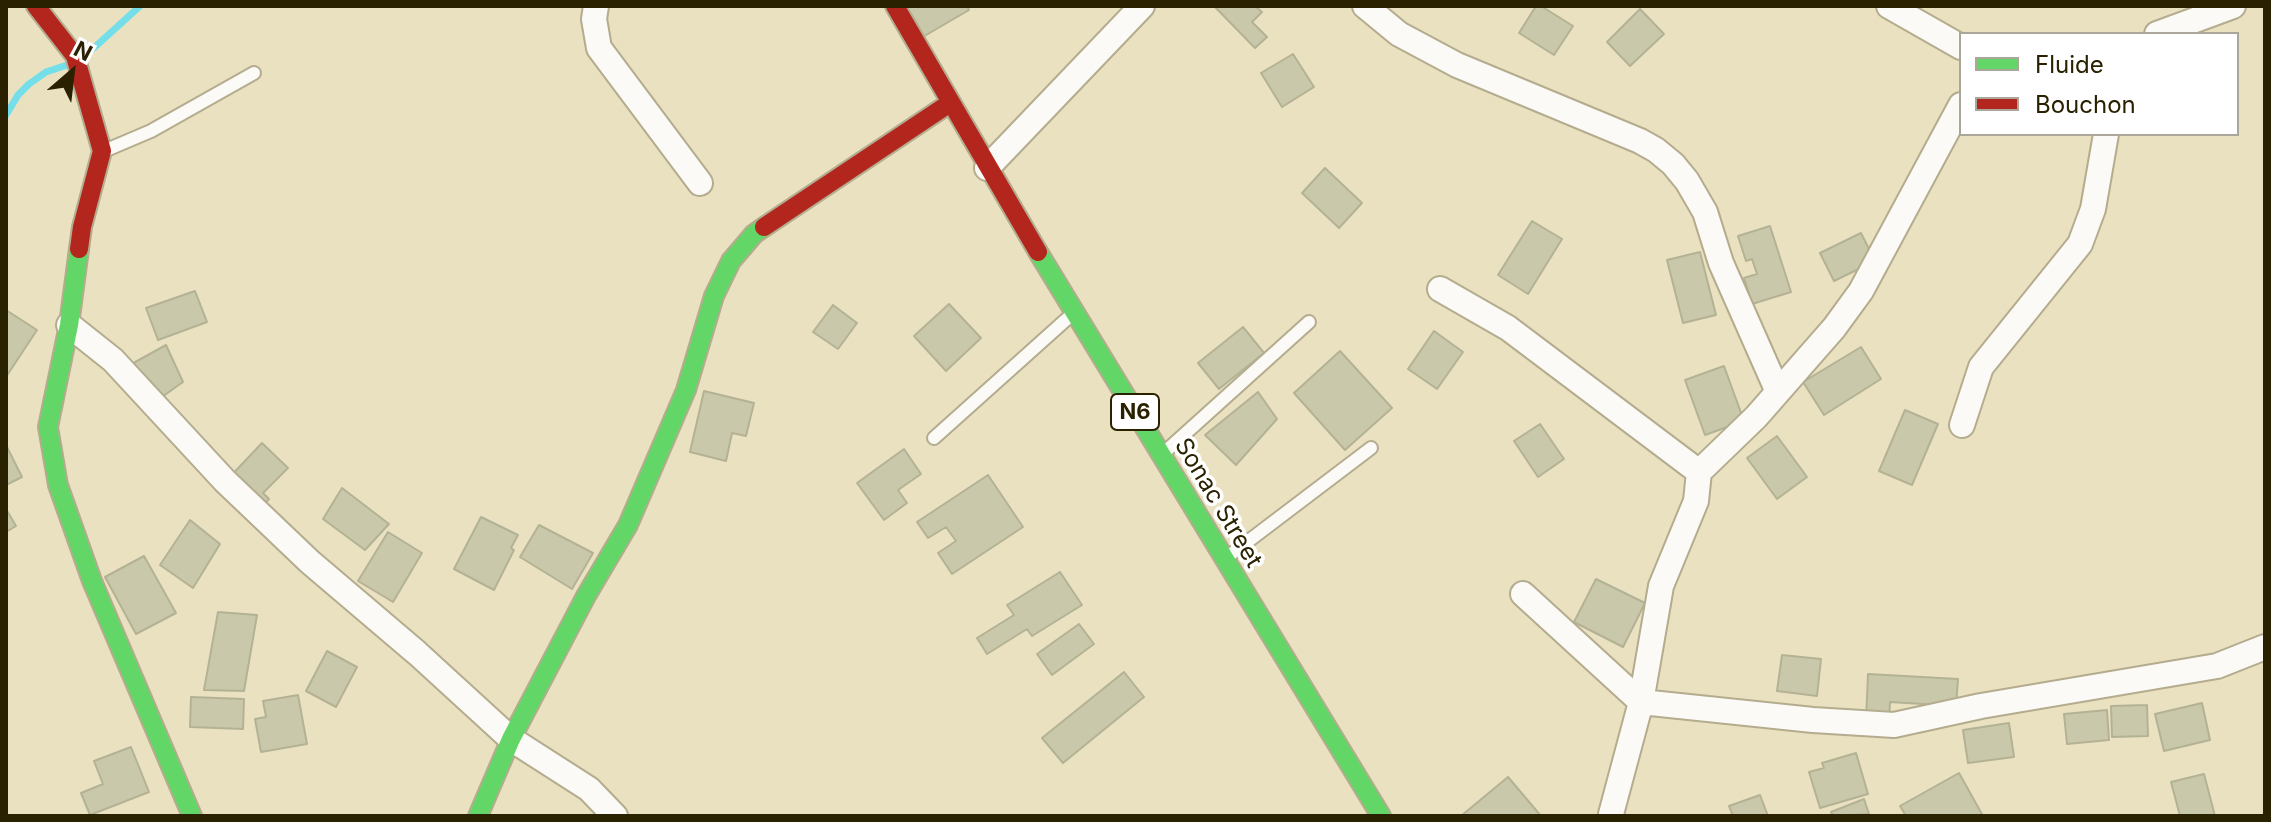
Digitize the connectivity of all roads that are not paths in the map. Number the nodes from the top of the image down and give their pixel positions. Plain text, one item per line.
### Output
1 (36, 6) edge
2 (596, 6) edge
3 (895, 6) edge
4 (1142, 6) edge
5 (1365, 6) edge
6 (1889, 6) edge
7 (2233, 6) edge
8 (2162, 32) edge
9 (1959, 46) edge
10 (254, 73) dead end
11 (950, 103) junction
12 (1959, 109) edge
13 (2106, 136) edge
14 (102, 151) junction
15 (987, 168) junction
16 (700, 183) dead end
17 (1440, 289) dead end
18 (1075, 313) junction
19 (1309, 322) dead end
20 (69, 325) junction
21 (1778, 392) junction
22 (1962, 425) dead end
23 (934, 438) dead end
24 (1371, 448) dead end
25 (1161, 455) junction
26 (1699, 472) junction
27 (1224, 559) junction
28 (1523, 594) dead end
29 (2265, 647) edge
30 (1641, 702) junction
31 (511, 739) junction
32 (1610, 815) edge
33 (192, 816) edge
34 (478, 816) edge
35 (615, 816) edge
36 (1381, 816) edge

1 - 14 main road
2 - 16 street
3 - 11 main road, Sonac Street / N6
4 - 15 street
5 - 21 street
6 - 9 street
7 - 8 street
10 - 14 lane
11 - 15 main road, Sonac Street / N6
11 - 31 main road
12 - 21 street
13 - 22 street
14 - 20 main road
15 - 18 main road, Sonac Street / N6
17 - 26 street
18 - 23 lane
18 - 25 main road, Sonac Street / N6
19 - 25 lane
20 - 31 street
20 - 33 main road
21 - 26 street
24 - 27 lane
25 - 27 main road, Sonac Street / N6
26 - 30 street
27 - 36 main road, Sonac Street / N6
28 - 30 street
29 - 30 street
30 - 32 street
31 - 34 main road
31 - 35 street

